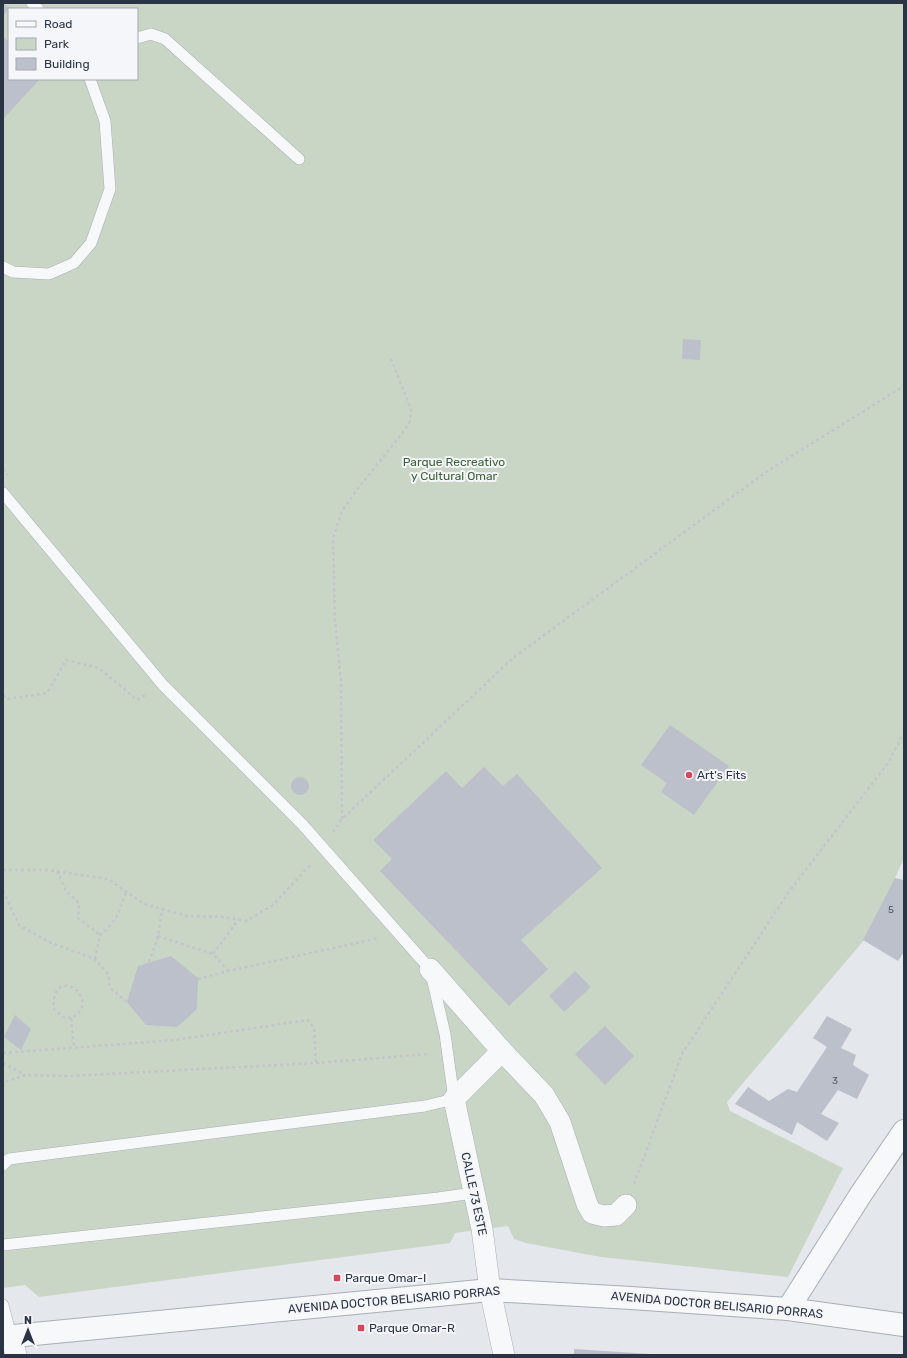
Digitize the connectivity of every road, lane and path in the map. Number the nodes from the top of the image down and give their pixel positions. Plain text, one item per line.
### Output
1 (138, 38) edge
2 (90, 80) edge
3 (299, 159) dead end
4 (3, 268) edge
5 (391, 359) dead end
6 (904, 386) edge
7 (3, 493) edge
8 (163, 685) junction
9 (3, 695) edge
10 (904, 732) edge
11 (318, 866) dead end
12 (3, 870) edge
13 (57, 871) junction
14 (3, 891) edge
15 (126, 892) junction
16 (162, 908) junction
17 (239, 919) junction
18 (100, 935) junction
19 (158, 936) junction
20 (387, 936) dead end
21 (213, 954) junction
22 (95, 959) dead end
23 (149, 962) dead end
24 (430, 969) junction
25 (228, 971) junction
26 (198, 979) dead end
27 (127, 1002) dead end
28 (72, 1018) junction
29 (431, 1047) dead end
30 (74, 1048) junction
31 (502, 1051) junction
32 (3, 1052) edge
33 (3, 1063) edge
34 (316, 1063) junction
35 (25, 1075) junction
36 (3, 1087) edge
37 (454, 1099) junction
38 (904, 1131) edge
39 (3, 1165) edge
40 (473, 1193) junction
41 (626, 1205) joint
42 (3, 1245) edge
43 (490, 1290) junction
44 (3, 1305) edge
45 (788, 1308) junction
46 (904, 1325) edge
47 (10, 1343) edge
48 (504, 1355) edge

1 - 3 lane
2 - 4 lane
5 - 6 path
7 - 8 lane
8 - 9 path
8 - 24 lane
10 - 41 path
11 - 17 path
12 - 13 path
13 - 15 path
13 - 18 path
14 - 27 path
15 - 16 path
15 - 18 path
16 - 17 path
16 - 19 path
17 - 21 path
18 - 22 path
19 - 21 path
19 - 23 path
20 - 25 path
21 - 25 path
24 - 31 street
24 - 37 lane
25 - 26 path
28 - 28 path
28 - 30 path
29 - 34 path
30 - 32 path
30 - 34 path
31 - 37 street
31 - 41 street
33 - 35 path
34 - 35 path
35 - 36 path
37 - 39 lane
37 - 40 street, CALLE 73 ESTE
38 - 45 street
40 - 42 lane
40 - 43 street, CALLE 73 ESTE
43 - 45 street, AVENIDA DOCTOR BELISARIO PORRAS
43 - 47 street, AVENIDA DOCTOR BELISARIO PORRAS
43 - 48 street, CALLE 73 ESTE
44 - 47 lane
45 - 46 street, AVENIDA DOCTOR BELISARIO PORRAS

